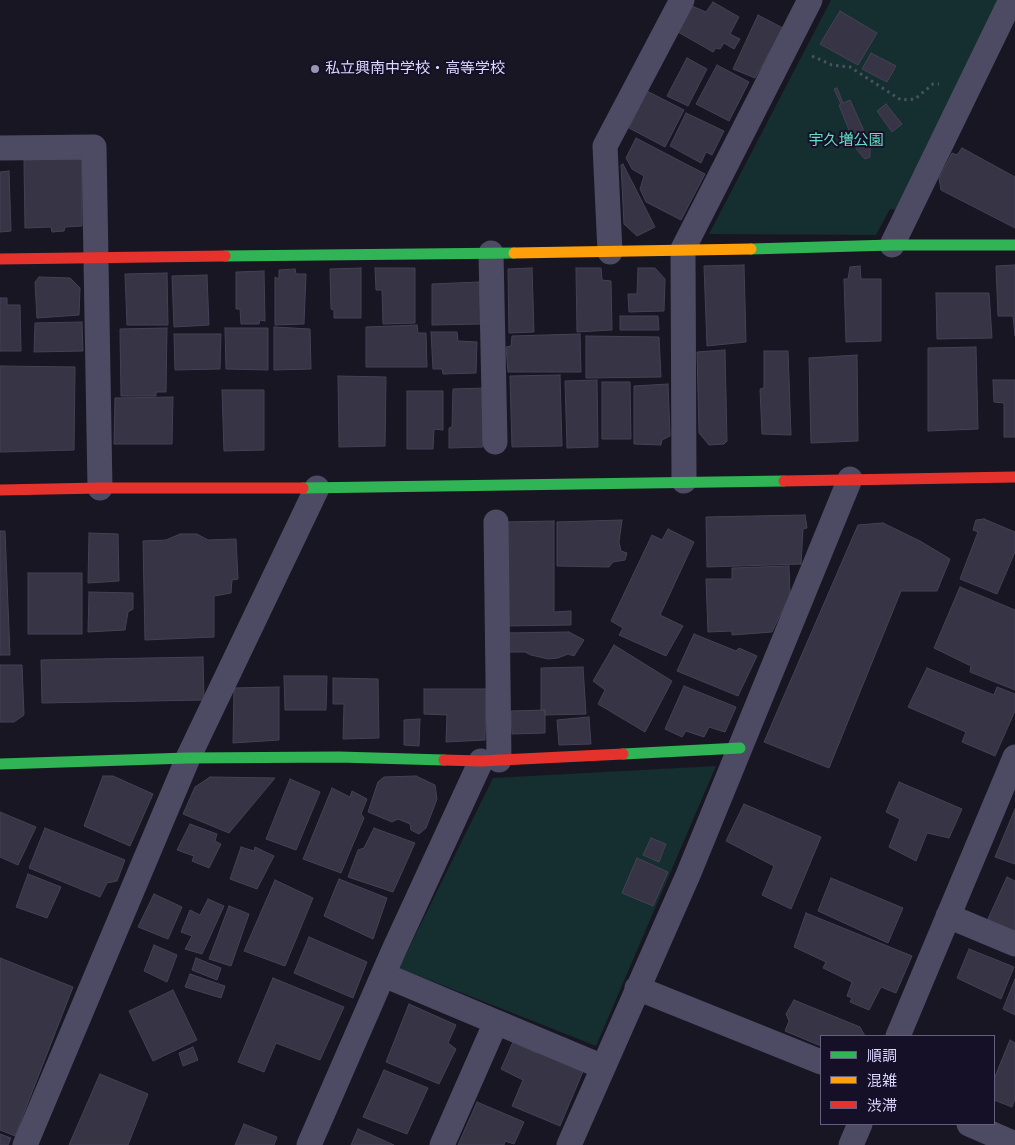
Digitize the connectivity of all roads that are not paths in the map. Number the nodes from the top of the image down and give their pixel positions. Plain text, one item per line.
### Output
1 (682, 0) edge
2 (810, 0) edge
3 (1011, 0) edge
4 (0, 148) edge
5 (1015, 245) edge
6 (892, 246) junction
7 (683, 249) junction
8 (610, 252) junction
9 (491, 253) junction
10 (96, 258) junction
11 (0, 259) edge
12 (495, 442) dead end
13 (1015, 477) edge
14 (850, 479) junction
15 (684, 481) junction
16 (100, 488) junction
17 (317, 488) junction
18 (0, 490) edge
19 (496, 522) dead end
20 (740, 748) junction
21 (1015, 757) edge
22 (188, 758) junction
23 (490, 760) junction
24 (0, 764) edge
25 (948, 916) junction
26 (1015, 944) edge
27 (384, 975) junction
28 (638, 988) junction
29 (496, 1022) junction
30 (898, 1035) edge
31 (820, 1062) edge
32 (603, 1067) junction
33 (860, 1125) edge
34 (971, 1125) edge
35 (1015, 1144) edge
36 (25, 1145) edge
37 (309, 1145) edge
38 (442, 1145) edge
39 (569, 1145) edge
40 (851, 1145) edge

1 - 8 street
2 - 7 street
3 - 6 street
4 - 10 street
5 - 6 street
6 - 7 street
7 - 8 street
7 - 15 street
8 - 9 street
9 - 10 street
9 - 12 street
10 - 11 street
10 - 16 street
13 - 14 street
14 - 15 street
14 - 20 street
15 - 17 street
16 - 17 street
16 - 18 street
17 - 22 street
19 - 23 street
20 - 23 street
20 - 28 street
21 - 25 street
22 - 23 street
22 - 24 street
22 - 36 street
23 - 27 street
25 - 26 street
25 - 30 street
27 - 29 street
27 - 37 street
28 - 31 street
28 - 32 street
29 - 32 street
29 - 38 street
32 - 39 street
33 - 40 street
34 - 35 street

